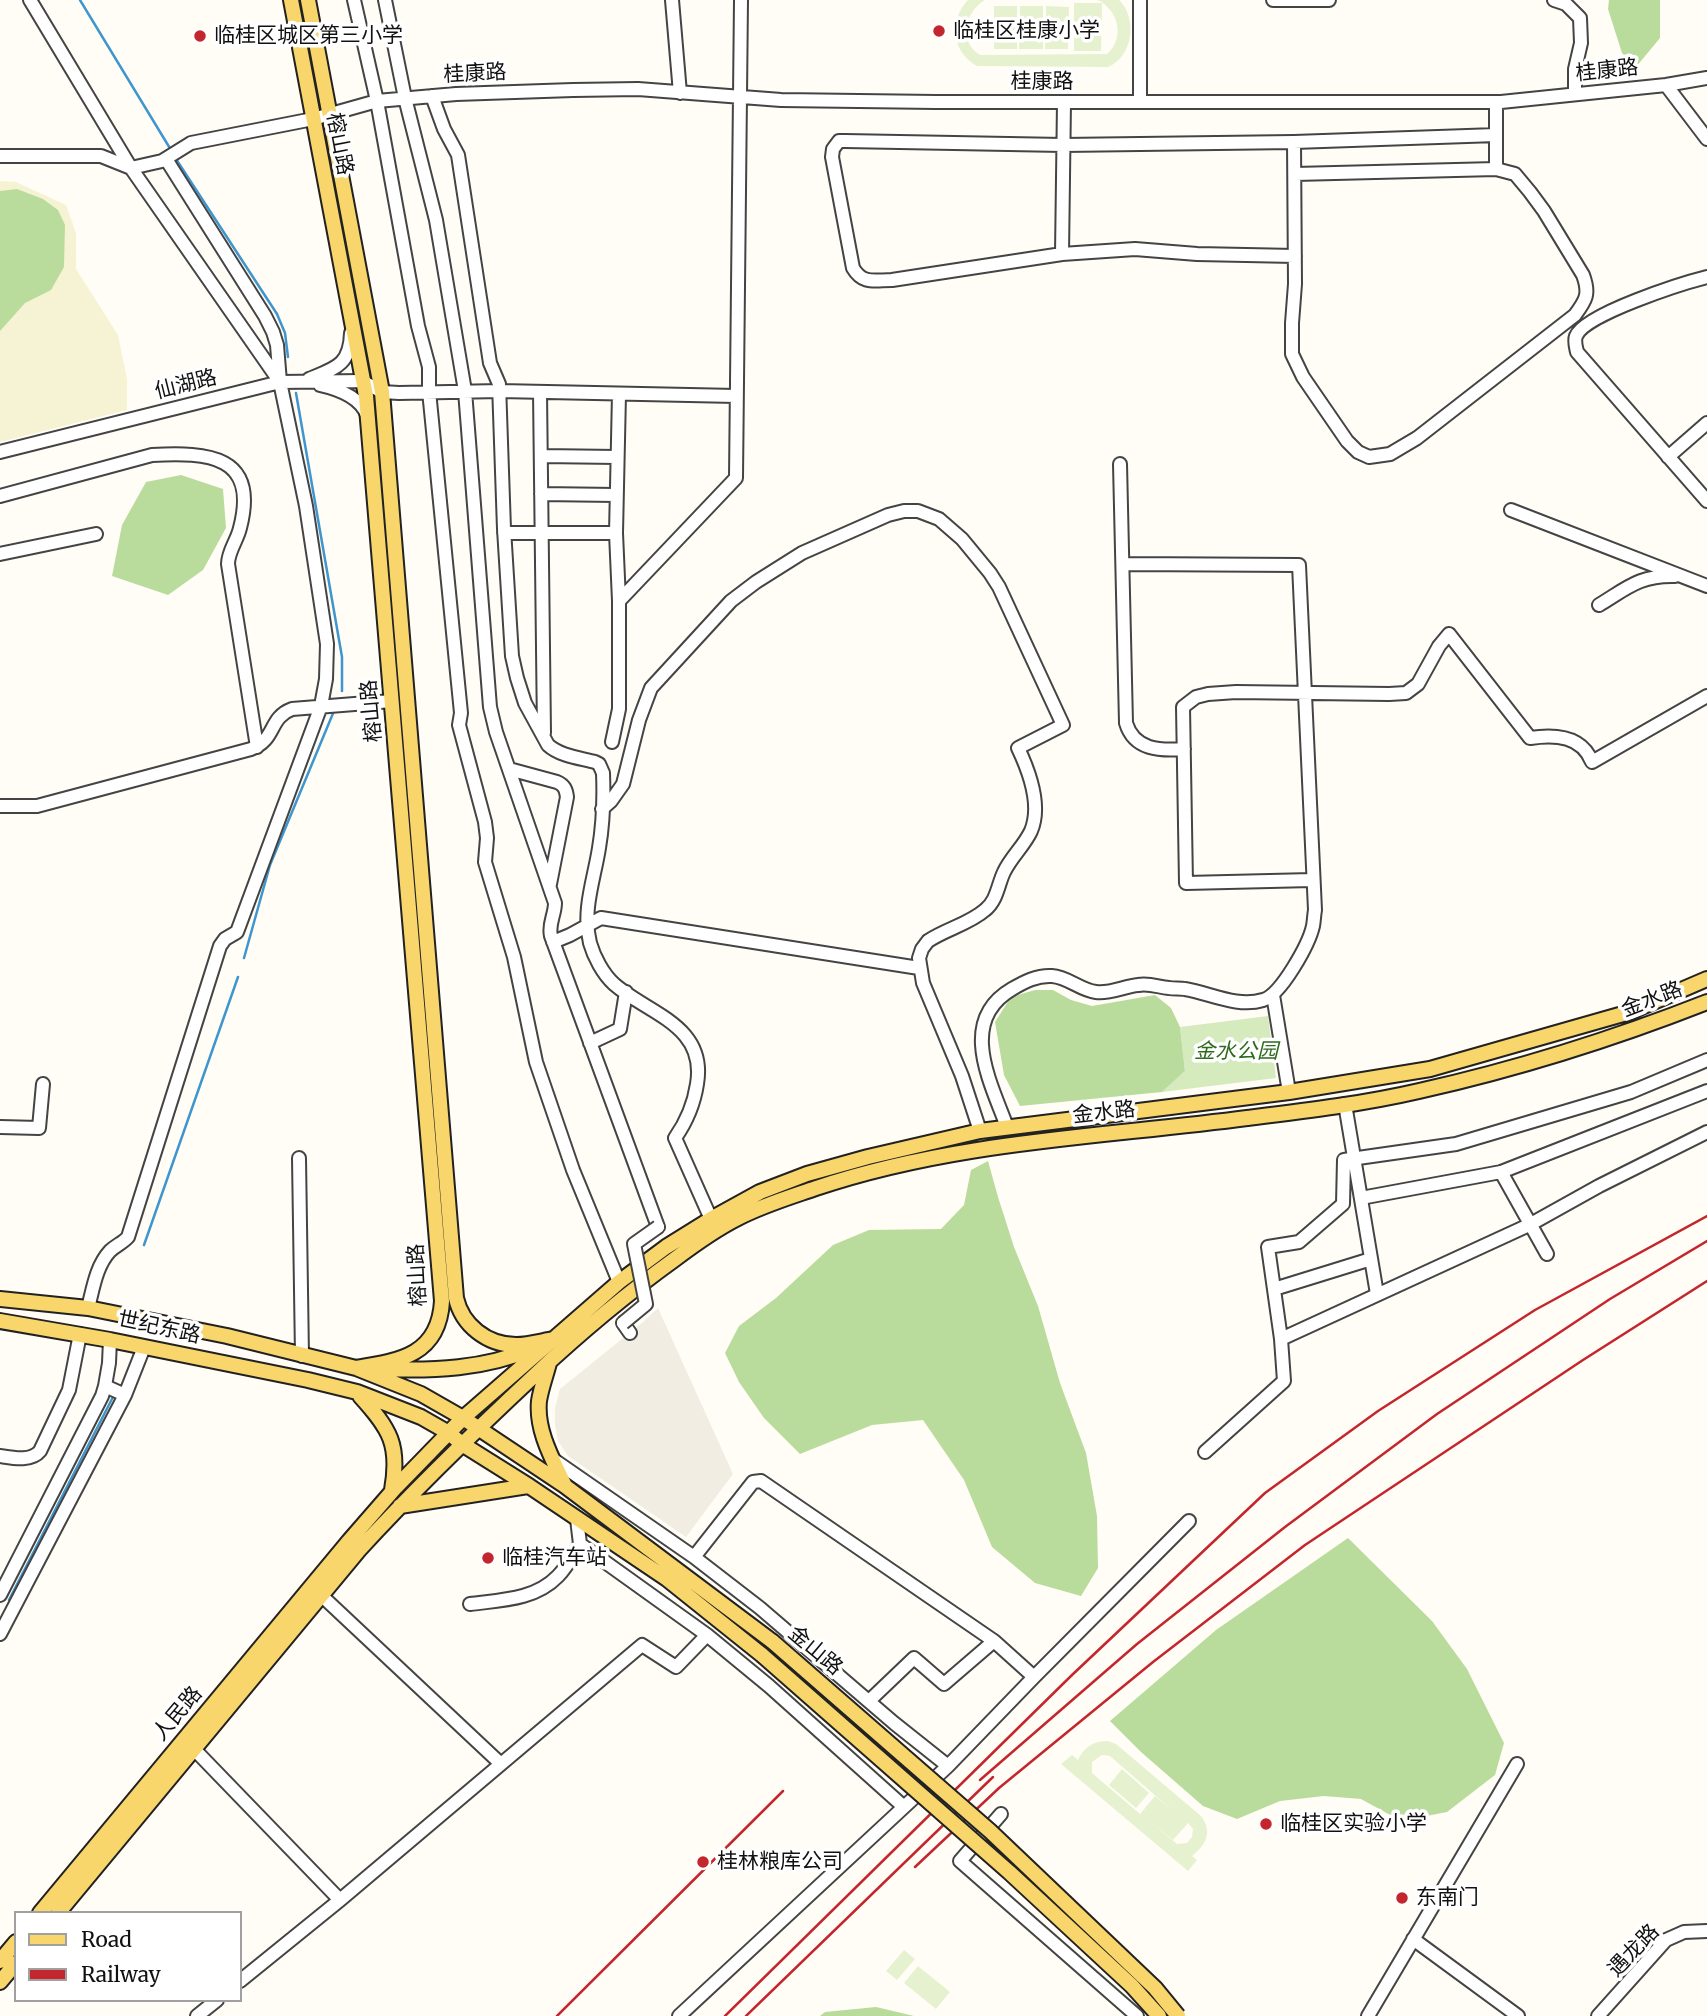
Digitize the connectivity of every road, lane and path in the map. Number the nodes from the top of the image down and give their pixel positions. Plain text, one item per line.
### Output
1 (30, 0) edge
2 (291, 0) edge
3 (308, 0) edge
4 (354, 0) edge
5 (385, 0) edge
6 (672, 0) edge
7 (741, 0) edge
8 (1140, 0) edge
9 (1272, 0) edge
10 (1329, 0) edge
11 (1554, 0) edge
12 (1707, 78) edge
13 (1666, 85) junction
14 (680, 93) junction
15 (1575, 94) junction
16 (432, 96) junction
17 (739, 96) junction
18 (405, 98) junction
19 (377, 102) junction
20 (1064, 102) junction
21 (1140, 102) junction
22 (1496, 102) junction
23 (329, 115) junction
24 (313, 119) junction
25 (1496, 135) junction
26 (1707, 139) edge
27 (1294, 142) junction
28 (1063, 145) junction
29 (0, 156) edge
30 (166, 159) junction
31 (131, 168) junction
32 (1496, 169) junction
33 (1295, 174) junction
34 (1062, 254) junction
35 (1295, 256) junction
36 (1707, 277) edge
37 (352, 326) junction
38 (378, 371) junction
39 (362, 381) junction
40 (280, 382) junction
41 (302, 382) junction
42 (429, 391) junction
43 (465, 391) junction
44 (499, 391) junction
45 (382, 392) junction
46 (541, 392) junction
47 (399, 393) junction
48 (619, 394) junction
49 (736, 396) junction
50 (383, 408) junction
51 (368, 418) junction
52 (1707, 423) edge
53 (0, 452) edge
54 (542, 456) junction
55 (617, 457) junction
56 (1668, 457) junction
57 (1121, 464) dead end
58 (541, 494) junction
59 (617, 495) junction
60 (0, 496) edge
61 (1707, 501) edge
62 (1511, 510) dead end
63 (542, 532) junction
64 (504, 533) junction
65 (615, 533) junction
66 (96, 534) dead end
67 (0, 554) edge
68 (1124, 564) junction
69 (1682, 576) junction
70 (1707, 586) edge
71 (620, 601) junction
72 (1599, 605) dead end
73 (1304, 694) junction
74 (1707, 696) edge
75 (392, 701) junction
76 (321, 706) junction
77 (544, 736) junction
78 (612, 741) dead end
79 (257, 747) junction
80 (1184, 749) junction
81 (509, 769) junction
82 (0, 806) edge
83 (602, 809) junction
84 (1312, 880) junction
85 (550, 887) junction
86 (587, 925) junction
87 (553, 942) junction
88 (919, 968) junction
89 (1707, 979) edge
90 (626, 992) junction
91 (1273, 995) junction
92 (1707, 1002) edge
93 (590, 1043) junction
94 (1707, 1060) edge
95 (43, 1084) dead end
96 (1289, 1092) junction
97 (1705, 1097) edge
98 (1345, 1104) junction
99 (0, 1127) edge
100 (1007, 1127) junction
101 (981, 1131) junction
102 (1707, 1132) edge
103 (299, 1158) dead end
104 (1354, 1158) junction
105 (1501, 1172) junction
106 (1361, 1198) junction
107 (711, 1219) junction
108 (1529, 1225) junction
109 (1547, 1254) dead end
110 (1371, 1259) junction
111 (620, 1282) junction
112 (1274, 1289) junction
113 (1377, 1294) junction
114 (0, 1298) edge
115 (88, 1308) junction
116 (0, 1321) edge
117 (626, 1328) dead end
118 (80, 1334) junction
119 (110, 1339) junction
120 (555, 1339) junction
121 (1281, 1339) junction
122 (145, 1347) junction
123 (302, 1356) junction
124 (550, 1362) junction
125 (356, 1368) junction
126 (105, 1386) junction
127 (356, 1392) junction
128 (125, 1395) junction
129 (463, 1418) junction
130 (478, 1429) junction
131 (449, 1433) junction
132 (462, 1444) junction
133 (1205, 1452) dead end
134 (0, 1456) edge
135 (554, 1460) junction
136 (528, 1486) junction
137 (565, 1486) junction
138 (392, 1492) junction
139 (400, 1506) junction
140 (577, 1519) junction
141 (1189, 1521) dead end
142 (580, 1544) junction
143 (354, 1546) junction
144 (694, 1557) junction
145 (0, 1595) edge
146 (321, 1596) junction
147 (470, 1604) dead end
148 (6, 1609) edge
149 (0, 1634) edge
150 (706, 1635) junction
151 (994, 1641) junction
152 (1034, 1676) junction
153 (869, 1701) junction
154 (194, 1749) junction
155 (501, 1764) junction
156 (1517, 1764) dead end
157 (948, 1766) junction
158 (904, 1807) junction
159 (1000, 1814) dead end
160 (340, 1900) junction
161 (42, 1911) edge
162 (60, 1911) edge
163 (1707, 1931) edge
164 (1413, 1939) junction
165 (14, 1944) edge
166 (0, 1961) edge
167 (14, 1965) edge
168 (242, 1979) edge
169 (0, 1982) edge
170 (214, 2002) edge
171 (197, 2016) edge
172 (679, 2016) edge
173 (1137, 2016) edge
174 (1159, 2016) edge
175 (1178, 2016) edge
176 (1368, 2016) edge
177 (1518, 2016) edge
178 (1598, 2016) edge

1 - 31 street
2 - 24 main road, 榕山路
3 - 23 main road, 榕山路
4 - 19 street
5 - 18 street
6 - 14 street
7 - 17 street
8 - 21 street
9 - 10 street
11 - 15 street
12 - 13 street, 桂康路
13 - 15 street, 桂康路
13 - 26 street
14 - 16 street, 桂康路
14 - 17 street, 桂康路
15 - 22 street, 桂康路
16 - 18 street, 桂康路
16 - 44 street
17 - 20 street, 桂康路
17 - 49 street
18 - 19 street, 桂康路
18 - 43 street
19 - 23 street, 桂康路
19 - 42 street
20 - 21 street, 桂康路
20 - 28 street
21 - 22 street, 桂康路
22 - 25 street
23 - 24 street, 桂康路
23 - 38 main road, 榕山路
24 - 30 street, 桂康路
24 - 37 main road, 榕山路
25 - 27 street
25 - 32 street
27 - 28 street
27 - 33 street
28 - 34 street
28 - 34 street
29 - 31 street
30 - 31 street, 桂康路
30 - 40 street
31 - 40 street
32 - 33 street
32 - 35 street
33 - 35 street
34 - 35 street
36 - 56 street
37 - 39 main road, 榕山路
37 - 41 street
38 - 45 main road, 榕山路
38 - 47 street
39 - 41 street, 仙湖路
39 - 45 street, 仙湖路
39 - 51 main road, 榕山路
40 - 41 street, 仙湖路
40 - 53 street, 仙湖路
40 - 76 street
41 - 51 street
42 - 43 street
42 - 47 street
42 - 111 street
43 - 44 street
43 - 81 street
44 - 46 street
44 - 64 street
45 - 47 street
45 - 50 main road, 榕山路
46 - 48 street
46 - 54 street
47 - 50 street
48 - 49 street
48 - 55 street
49 - 71 street
50 - 120 main road, 榕山路
51 - 75 main road, 榕山路
52 - 56 street
54 - 55 street
54 - 58 street
55 - 59 street
56 - 61 street
57 - 68 street
58 - 59 street
58 - 63 street
59 - 65 street
60 - 79 street
62 - 69 street
63 - 64 street
63 - 65 street
63 - 77 street
64 - 77 street
65 - 71 street
66 - 67 street
68 - 73 street
68 - 80 street
69 - 70 street
69 - 72 street
71 - 78 street
73 - 74 street
73 - 80 street
73 - 84 street
75 - 76 street
75 - 125 main road, 榕山路
76 - 79 street
76 - 115 street
77 - 83 street
79 - 82 street
80 - 84 street
81 - 85 street
81 - 85 street
83 - 86 street
83 - 88 street
84 - 91 street
85 - 87 street
86 - 87 street
86 - 88 street
86 - 90 street
87 - 93 street
88 - 101 street
89 - 96 main road, 金水路
90 - 93 street
90 - 107 street
91 - 96 street
91 - 100 street
92 - 98 main road, 金水路
93 - 117 street, bridge
94 - 104 street
95 - 99 street
96 - 100 main road, 金水路
97 - 105 street
98 - 104 street
98 - 124 main road, 金水路
100 - 101 main road, 金水路
101 - 107 main road, 金水路
102 - 108 street
103 - 123 street
104 - 106 street
104 - 112 street
105 - 106 street
105 - 108 street
106 - 110 street
107 - 111 main road, 金水路
108 - 109 street
108 - 113 street
110 - 112 street
110 - 113 street
111 - 120 main road, 金水路
112 - 121 street
113 - 121 street
114 - 115 main road, 世纪东路
115 - 123 main road, 世纪东路
116 - 118 main road, 世纪东路
118 - 119 main road, 世纪东路
118 - 134 street
119 - 122 main road, 世纪东路
119 - 126 street
120 - 125 main road
120 - 129 main road, 金水路
121 - 133 street
122 - 127 main road, 世纪东路
122 - 128 street
123 - 125 main road, 世纪东路
124 - 130 main road, 金水路
124 - 135 main road
125 - 129 main road, 金山路
126 - 128 street
126 - 145 street
127 - 131 main road, 金山路
127 - 138 main road
128 - 148 street
129 - 130 main road, 金山路
129 - 131 main road, 金水路
130 - 132 main road, 金水路
130 - 137 main road, 金山路
131 - 132 main road, 金山路
131 - 138 main road, 金水路
132 - 136 main road, 金山路
132 - 139 main road, 金水路
135 - 137 main road
135 - 144 street
136 - 139 main road
136 - 140 main road, 金山路
137 - 175 main road, 金山路, bridge
138 - 143 main road, 金水路
139 - 143 main road, 金水路
140 - 142 street
140 - 174 main road, 金山路, bridge
141 - 152 street
142 - 147 street
142 - 150 street
143 - 146 main road, 人民路
143 - 161 main road, 人民路
144 - 151 street
144 - 153 street
146 - 154 main road, 人民路
146 - 155 street
148 - 149 street
150 - 155 street
150 - 158 street
151 - 152 street
151 - 153 street
152 - 157 street
153 - 157 street
154 - 160 street
154 - 162 main road, 人民路
155 - 160 street
156 - 164 street
157 - 158 street
158 - 172 street
159 - 173 street
160 - 168 street
163 - 178 street, 遇龙路
164 - 176 street
164 - 177 street
165 - 166 main road
167 - 169 main road
170 - 171 street

